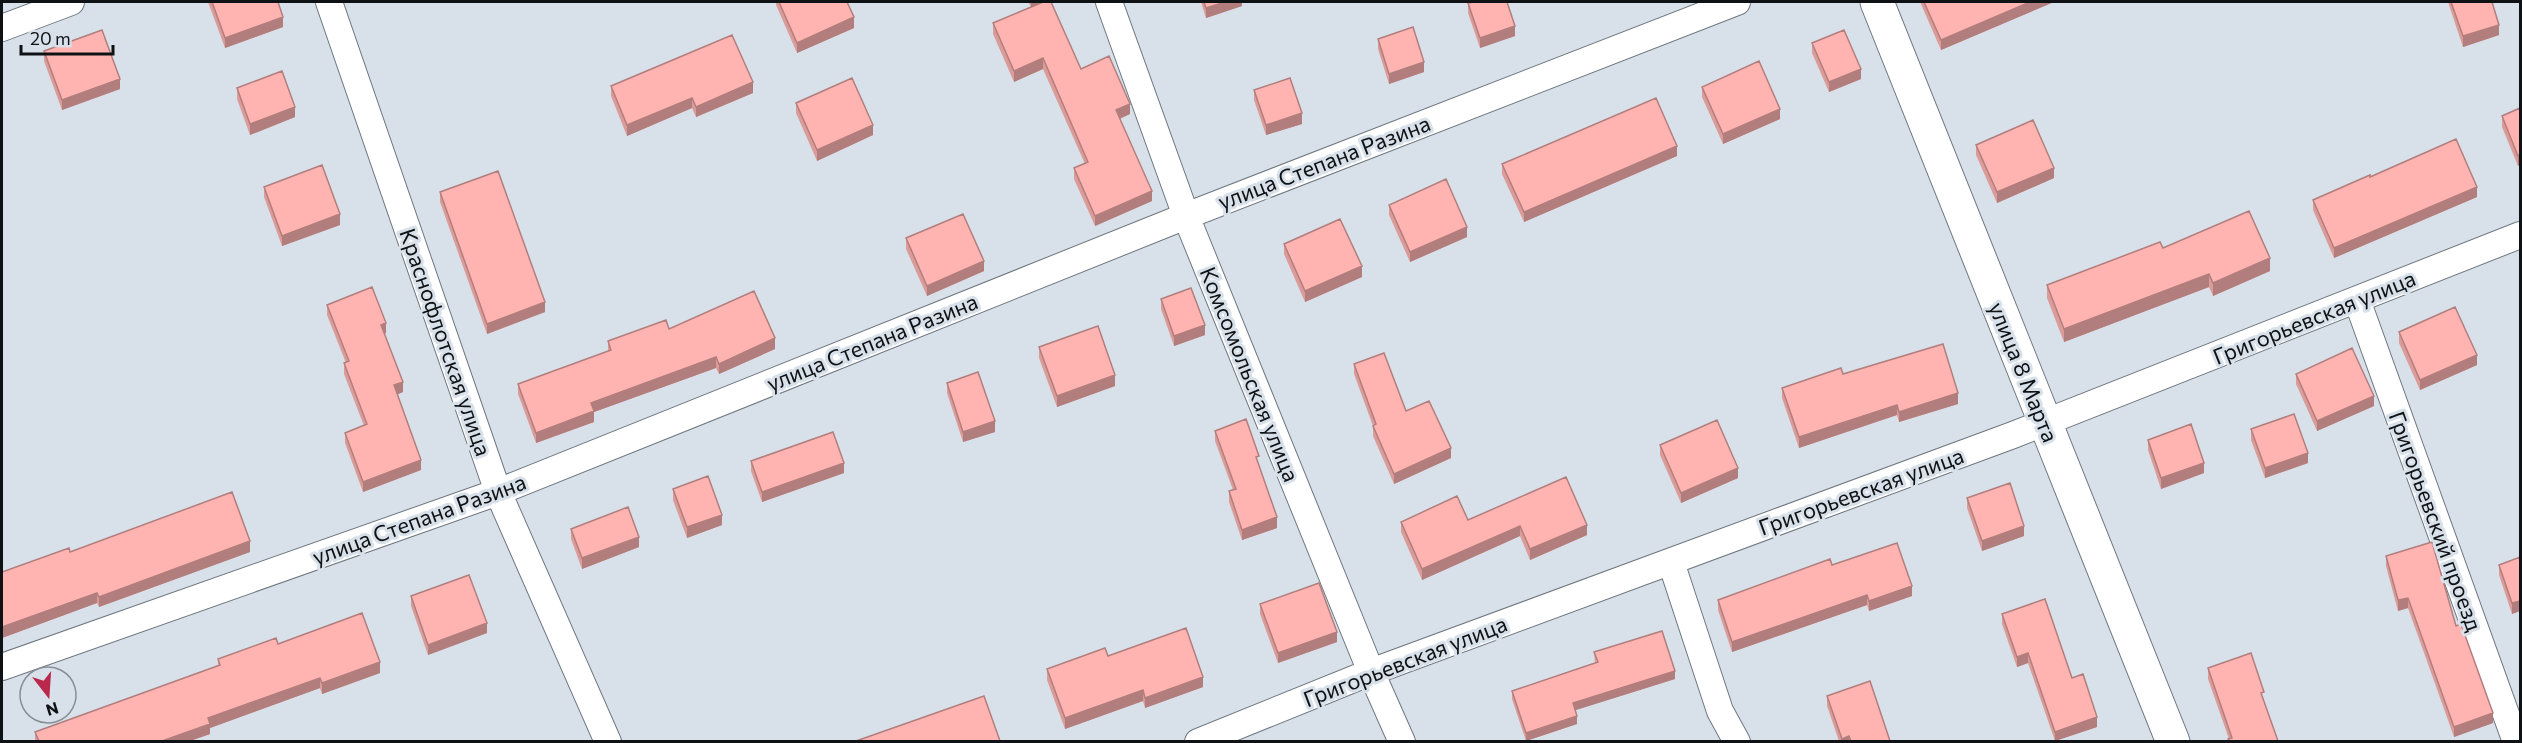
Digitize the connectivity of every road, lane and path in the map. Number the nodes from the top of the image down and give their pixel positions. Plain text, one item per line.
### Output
1 (70, 2) edge
2 (329, 2) edge
3 (1109, 2) edge
4 (1737, 2) edge
5 (1878, 2) edge
6 (2, 28) edge
7 (1186, 216) junction
8 (2520, 235) edge
9 (2357, 300) junction
10 (2044, 423) junction
11 (498, 492) junction
12 (1671, 562) junction
13 (2, 667) edge
14 (1371, 672) junction
15 (608, 741) edge
16 (1198, 741) edge
17 (1402, 741) edge
18 (1737, 741) edge
19 (2173, 741) edge
20 (2516, 741) edge

1 - 6 street
2 - 11 street, Краснофлотская улица
3 - 7 street, Комсомольская улица
4 - 7 street, улица Степана Разина
5 - 10 main road, улица 8 Марта
7 - 11 street, улица Степана Разина
7 - 14 street, Комсомольская улица
8 - 9 street, Григорьевская улица
9 - 10 street, Григорьевская улица
9 - 20 street, Григорьевский проезд
10 - 12 street, Григорьевская улица
10 - 19 main road, улица 8 Марта
11 - 13 street, улица Степана Разина
11 - 15 street, Краснофлотская улица
12 - 14 street, Григорьевская улица
12 - 18 street
14 - 16 street, Григорьевская улица
14 - 17 street, Комсомольская улица

